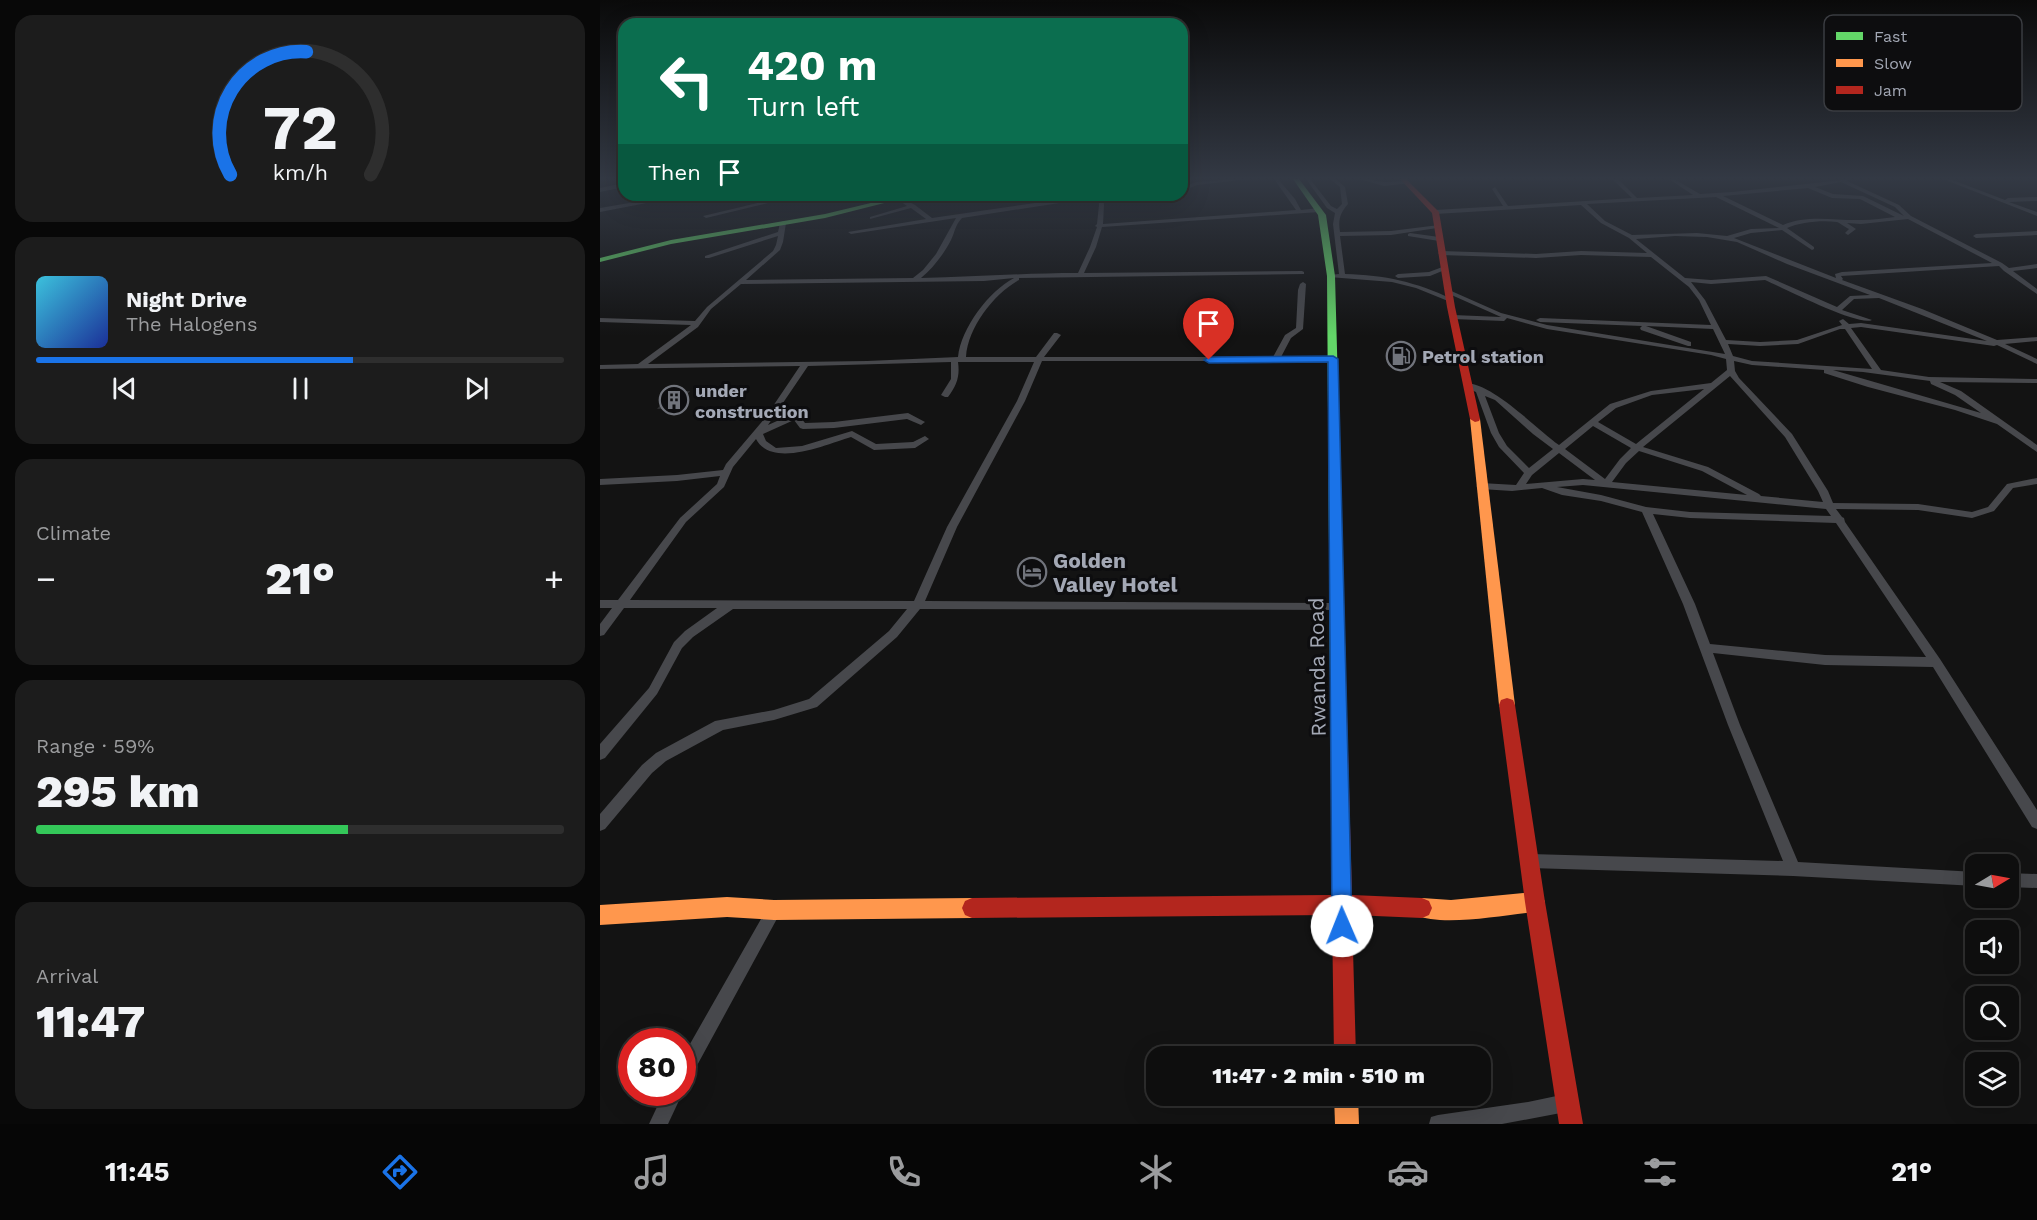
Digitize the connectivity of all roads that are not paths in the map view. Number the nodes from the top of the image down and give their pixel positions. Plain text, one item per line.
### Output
1 (755, 231) edge
2 (773, 231) edge
3 (781, 231) edge
4 (854, 231) edge
5 (951, 231) edge
6 (1097, 231) edge
7 (1327, 231) edge
8 (1438, 231) edge
9 (1621, 231) edge
10 (1749, 231) edge
11 (1787, 231) edge
12 (1937, 231) edge
13 (851, 232) dead end
14 (1392, 233) junction
15 (2037, 233) edge
16 (1337, 234) joint
17 (1976, 236) dead end
18 (1631, 237) junction
19 (1726, 237) junction
20 (1439, 239) junction
21 (1812, 248) dead end
22 (1651, 255) junction
23 (707, 257) dead end
24 (600, 260) edge
25 (2000, 264) junction
26 (2037, 266) edge
27 (1444, 268) junction
28 (2006, 270) junction
29 (1302, 273) dead end
30 (1080, 275) junction
31 (1032, 276) junction
32 (1337, 276) junction
33 (1379, 276) junction
34 (915, 279) junction
35 (1680, 279) junction
36 (740, 282) junction
37 (1844, 282) junction
38 (1303, 284) dead end
39 (2037, 292) edge
40 (1449, 296) junction
41 (1885, 297) junction
42 (1837, 310) junction
43 (1453, 317) junction
44 (600, 320) edge
45 (1519, 320) junction
46 (1604, 321) junction
47 (697, 323) junction
48 (1846, 326) junction
49 (1715, 327) junction
50 (1914, 333) junction
51 (968, 335) junction
52 (1057, 335) dead end
53 (2037, 339) edge
54 (1723, 342) junction
55 (2001, 343) junction
56 (1711, 353) junction
57 (1730, 358) junction
58 (958, 359) junction
59 (1276, 359) junction
60 (1333, 359) junction
61 (1038, 360) junction
62 (923, 361) junction
63 (2037, 362) edge
64 (805, 365) junction
65 (1807, 366) junction
66 (600, 367) edge
67 (639, 367) junction
68 (1731, 371) junction
69 (1878, 372) junction
70 (1929, 379) junction
71 (2037, 381) edge
72 (1716, 385) junction
73 (1473, 387) junction
74 (945, 395) dead end
75 (921, 422) dead end
76 (1593, 423) junction
77 (2001, 423) junction
78 (758, 434) junction
79 (925, 439) dead end
80 (1636, 448) junction
81 (2037, 449) edge
82 (1562, 450) junction
83 (725, 472) junction
84 (1529, 473) junction
85 (2037, 481) edge
86 (600, 482) edge
87 (1606, 484) junction
88 (1542, 485) junction
89 (1481, 486) junction
90 (1519, 488) junction
91 (1760, 499) junction
92 (1829, 506) junction
93 (1646, 510) junction
94 (1841, 520) junction
95 (600, 604) edge
96 (621, 604) junction
97 (733, 604) junction
98 (918, 604) junction
99 (1336, 607) junction
100 (600, 632) edge
101 (1707, 648) junction
102 (1936, 662) junction
103 (600, 754) edge
104 (2037, 822) edge
105 (600, 824) edge
106 (1530, 861) junction
107 (1793, 869) junction
108 (1965, 878) edge
109 (2019, 880) edge
110 (2037, 881) edge
111 (600, 902) edge
112 (1535, 902) junction
113 (1342, 904) junction
114 (774, 910) junction
115 (622, 914) junction
116 (600, 915) edge
117 (1345, 1046) edge
118 (696, 1051) edge
119 (1566, 1102) junction
120 (667, 1106) edge
121 (1346, 1106) edge
122 (658, 1124) edge
123 (1347, 1124) edge
124 (1438, 1124) edge
125 (1571, 1124) edge

1 - 24 main road
2 - 23 street
3 - 36 street
4 - 13 street
5 - 34 street
6 - 30 street
7 - 32 main road, Rwanda Road
8 - 20 main road
9 - 18 street
10 - 19 street
11 - 21 street
12 - 25 street
14 - 16 street
14 - 20 street
14 - 20 street
15 - 17 street
16 - 32 street
18 - 19 street
18 - 22 street
19 - 37 street
20 - 22 street
20 - 27 main road
22 - 35 street
25 - 28 street
25 - 37 street
26 - 28 street
27 - 33 street
27 - 40 main road
28 - 39 street
29 - 30 street
30 - 31 street
31 - 34 street
31 - 51 street
32 - 33 street
32 - 60 main road, Rwanda Road
33 - 40 street
34 - 36 street
35 - 42 street
35 - 49 street
36 - 47 street
37 - 41 street
38 - 59 street
40 - 43 main road
40 - 45 street
41 - 42 street
41 - 55 street
42 - 48 street
42 - 50 street
43 - 45 street
43 - 73 main road
44 - 47 street
45 - 46 street
45 - 56 street
46 - 49 street
46 - 56 street
47 - 67 street
48 - 50 street
48 - 54 street
48 - 69 street
49 - 54 street
50 - 55 street
51 - 58 street
51 - 62 street
52 - 61 street
53 - 55 street
54 - 57 street
55 - 63 street
56 - 57 street
57 - 65 street
57 - 68 street
58 - 61 street
58 - 62 street
58 - 74 street
59 - 60 street
59 - 61 street
60 - 99 main road, Rwanda Road
61 - 98 street
62 - 64 street
64 - 67 street
64 - 78 street
65 - 69 street
65 - 77 street
66 - 67 street
68 - 72 street
68 - 92 street
69 - 70 street
70 - 71 street
70 - 77 street
72 - 76 street
72 - 80 street
73 - 82 street
73 - 84 street
73 - 89 main road
75 - 78 street
76 - 80 street
76 - 82 street
77 - 81 street
78 - 79 street
78 - 83 street
80 - 87 street
80 - 91 street
82 - 84 street
82 - 87 street
83 - 86 street
83 - 96 street
84 - 90 street
85 - 92 street
87 - 88 street
87 - 91 street
88 - 90 street
88 - 93 street
89 - 90 street
89 - 106 main road
91 - 92 street
92 - 94 street
93 - 94 street
93 - 101 street
94 - 102 street
95 - 96 street
96 - 97 street
96 - 100 street
97 - 98 street
97 - 103 street
98 - 99 street
98 - 105 street
99 - 113 main road, Rwanda Road
101 - 102 street
101 - 107 street
102 - 104 street
106 - 107 street
106 - 112 main road
107 - 108 street
109 - 110 street
111 - 115 street
112 - 113 main road
112 - 119 main road
113 - 114 main road
113 - 117 main road, Rwanda Road
114 - 115 main road
114 - 118 street
115 - 116 main road
119 - 124 street
119 - 125 main road
120 - 122 street
121 - 123 main road

